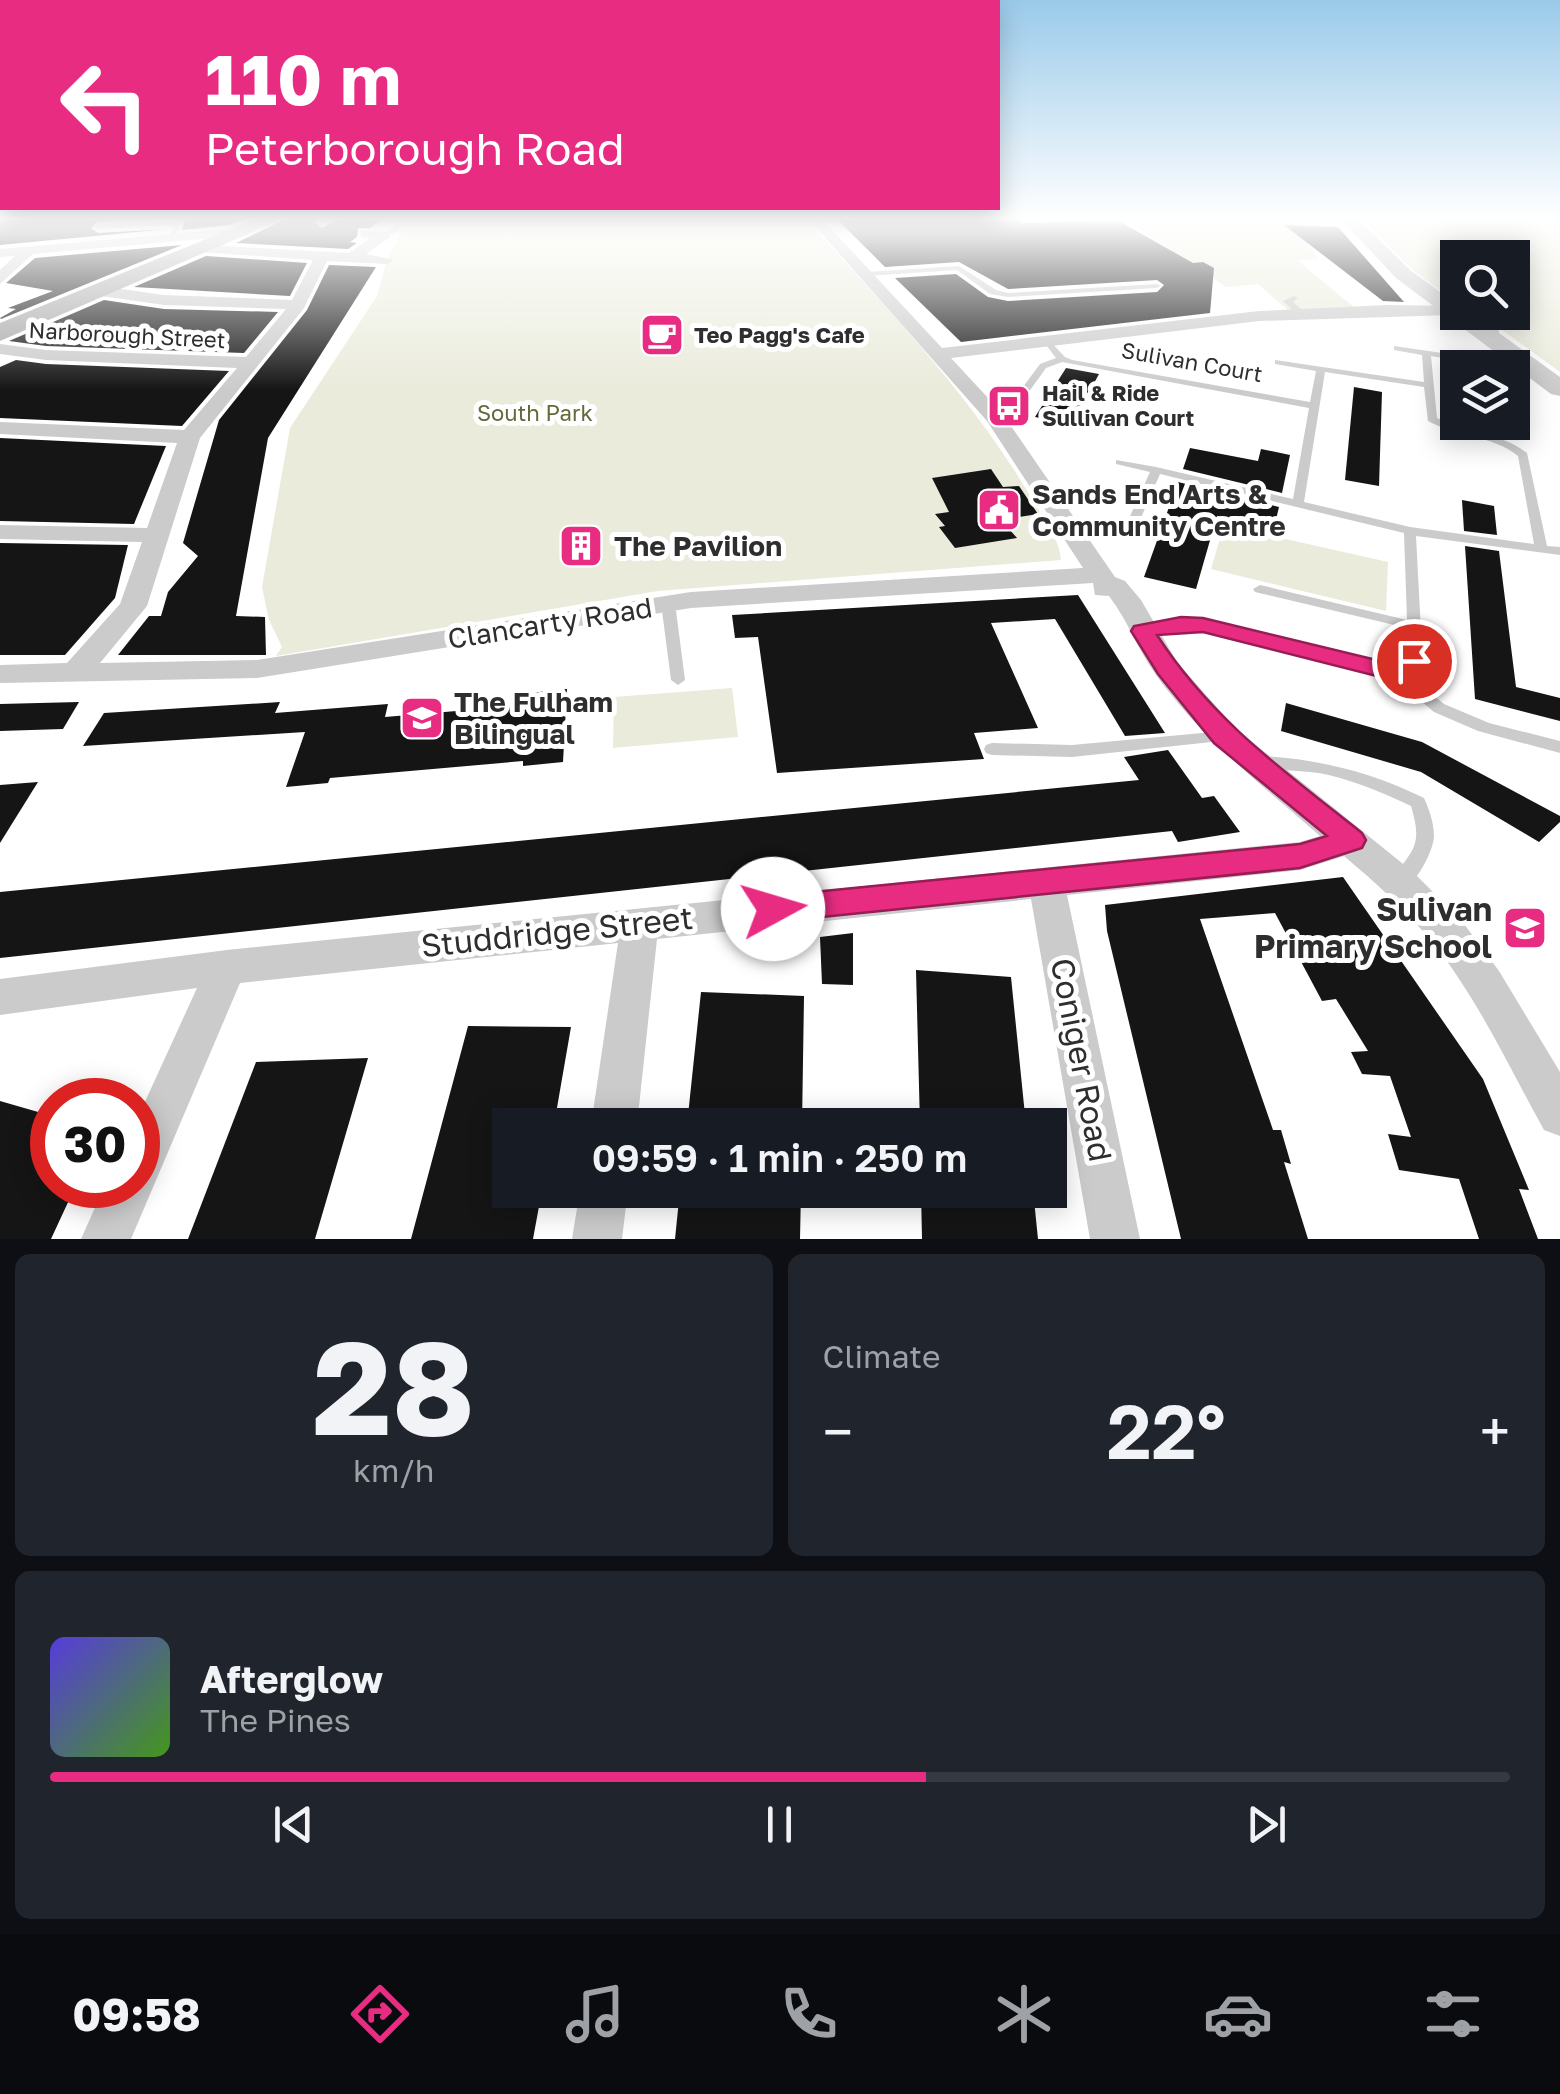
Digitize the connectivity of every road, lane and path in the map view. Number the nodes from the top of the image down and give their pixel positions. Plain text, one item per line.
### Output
1 (142, 275) edge
2 (313, 275) edge
3 (867, 275) edge
4 (969, 275) edge
5 (1404, 275) edge
6 (1157, 286) dead end
7 (101, 291) junction
8 (1294, 298) dead end
9 (1440, 302) edge
10 (298, 305) junction
11 (1440, 310) edge
12 (1303, 316) junction
13 (1483, 330) edge
14 (0, 333) edge
15 (1047, 341) junction
16 (1397, 348) dead end
17 (0, 350) edge
18 (1426, 352) junction
19 (940, 354) junction
20 (1440, 354) edge
21 (1062, 359) junction
22 (1278, 362) dead end
23 (253, 363) junction
24 (1321, 369) junction
25 (1427, 384) junction
26 (1560, 389) edge
27 (1025, 391) dead end
28 (1315, 406) junction
29 (0, 428) edge
30 (190, 437) junction
31 (1120, 462) dead end
32 (1156, 470) junction
33 (1298, 505) junction
34 (1410, 531) junction
35 (0, 532) edge
36 (155, 535) junction
37 (1127, 536) dead end
38 (1540, 547) junction
39 (1560, 551) edge
40 (1103, 579) junction
41 (1260, 590) dead end
42 (683, 599) junction
43 (1138, 624) junction
44 (1414, 626) junction
45 (1396, 673) junction
46 (0, 674) edge
47 (74, 674) junction
48 (678, 680) dead end
49 (1224, 736) junction
50 (1560, 747) edge
51 (992, 749) dead end
52 (1255, 762) junction
53 (1352, 840) junction
54 (1046, 881) junction
55 (1400, 882) junction
56 (640, 923) junction
57 (226, 967) junction
58 (0, 997) edge
59 (616, 1108) edge
60 (1560, 1114) edge
61 (160, 1118) edge
62 (120, 1208) edge
63 (601, 1208) edge
64 (106, 1239) edge
65 (597, 1239) edge
66 (1115, 1239) edge

1 - 7 main road
2 - 10 street
3 - 19 street
4 - 6 lane
5 - 9 street
7 - 10 street
7 - 14 main road
8 - 12 lane
10 - 23 street
11 - 12 street
12 - 15 street
13 - 26 street
15 - 19 street
15 - 21 lane
16 - 18 lane
17 - 23 street, Narborough Street
18 - 20 lane
18 - 25 lane
19 - 40 street
21 - 27 lane
21 - 28 lane, Sulivan Court
22 - 24 lane
23 - 30 street
24 - 25 lane
24 - 28 lane
25 - 38 lane
28 - 33 lane
29 - 30 street
30 - 36 street
31 - 32 lane
32 - 33 lane
32 - 37 lane
33 - 34 lane
34 - 38 lane
34 - 44 lane
35 - 36 street
36 - 47 street
38 - 39 lane
40 - 42 street, Clancarty Road
40 - 43 street
41 - 44 lane
42 - 47 street, Clancarty Road
42 - 48 lane
43 - 45 lane
43 - 49 street
44 - 45 lane
45 - 50 lane
46 - 47 street, Clancarty Road
49 - 51 lane
49 - 52 street
52 - 53 street
52 - 55 lane
53 - 54 street, Studdridge Street
53 - 55 street
54 - 56 street, Studdridge Street
54 - 66 street, Coniger Road
55 - 60 street
56 - 57 street, Studdridge Street
56 - 59 street
57 - 58 street, Studdridge Street
57 - 61 street
62 - 64 street
63 - 65 street

